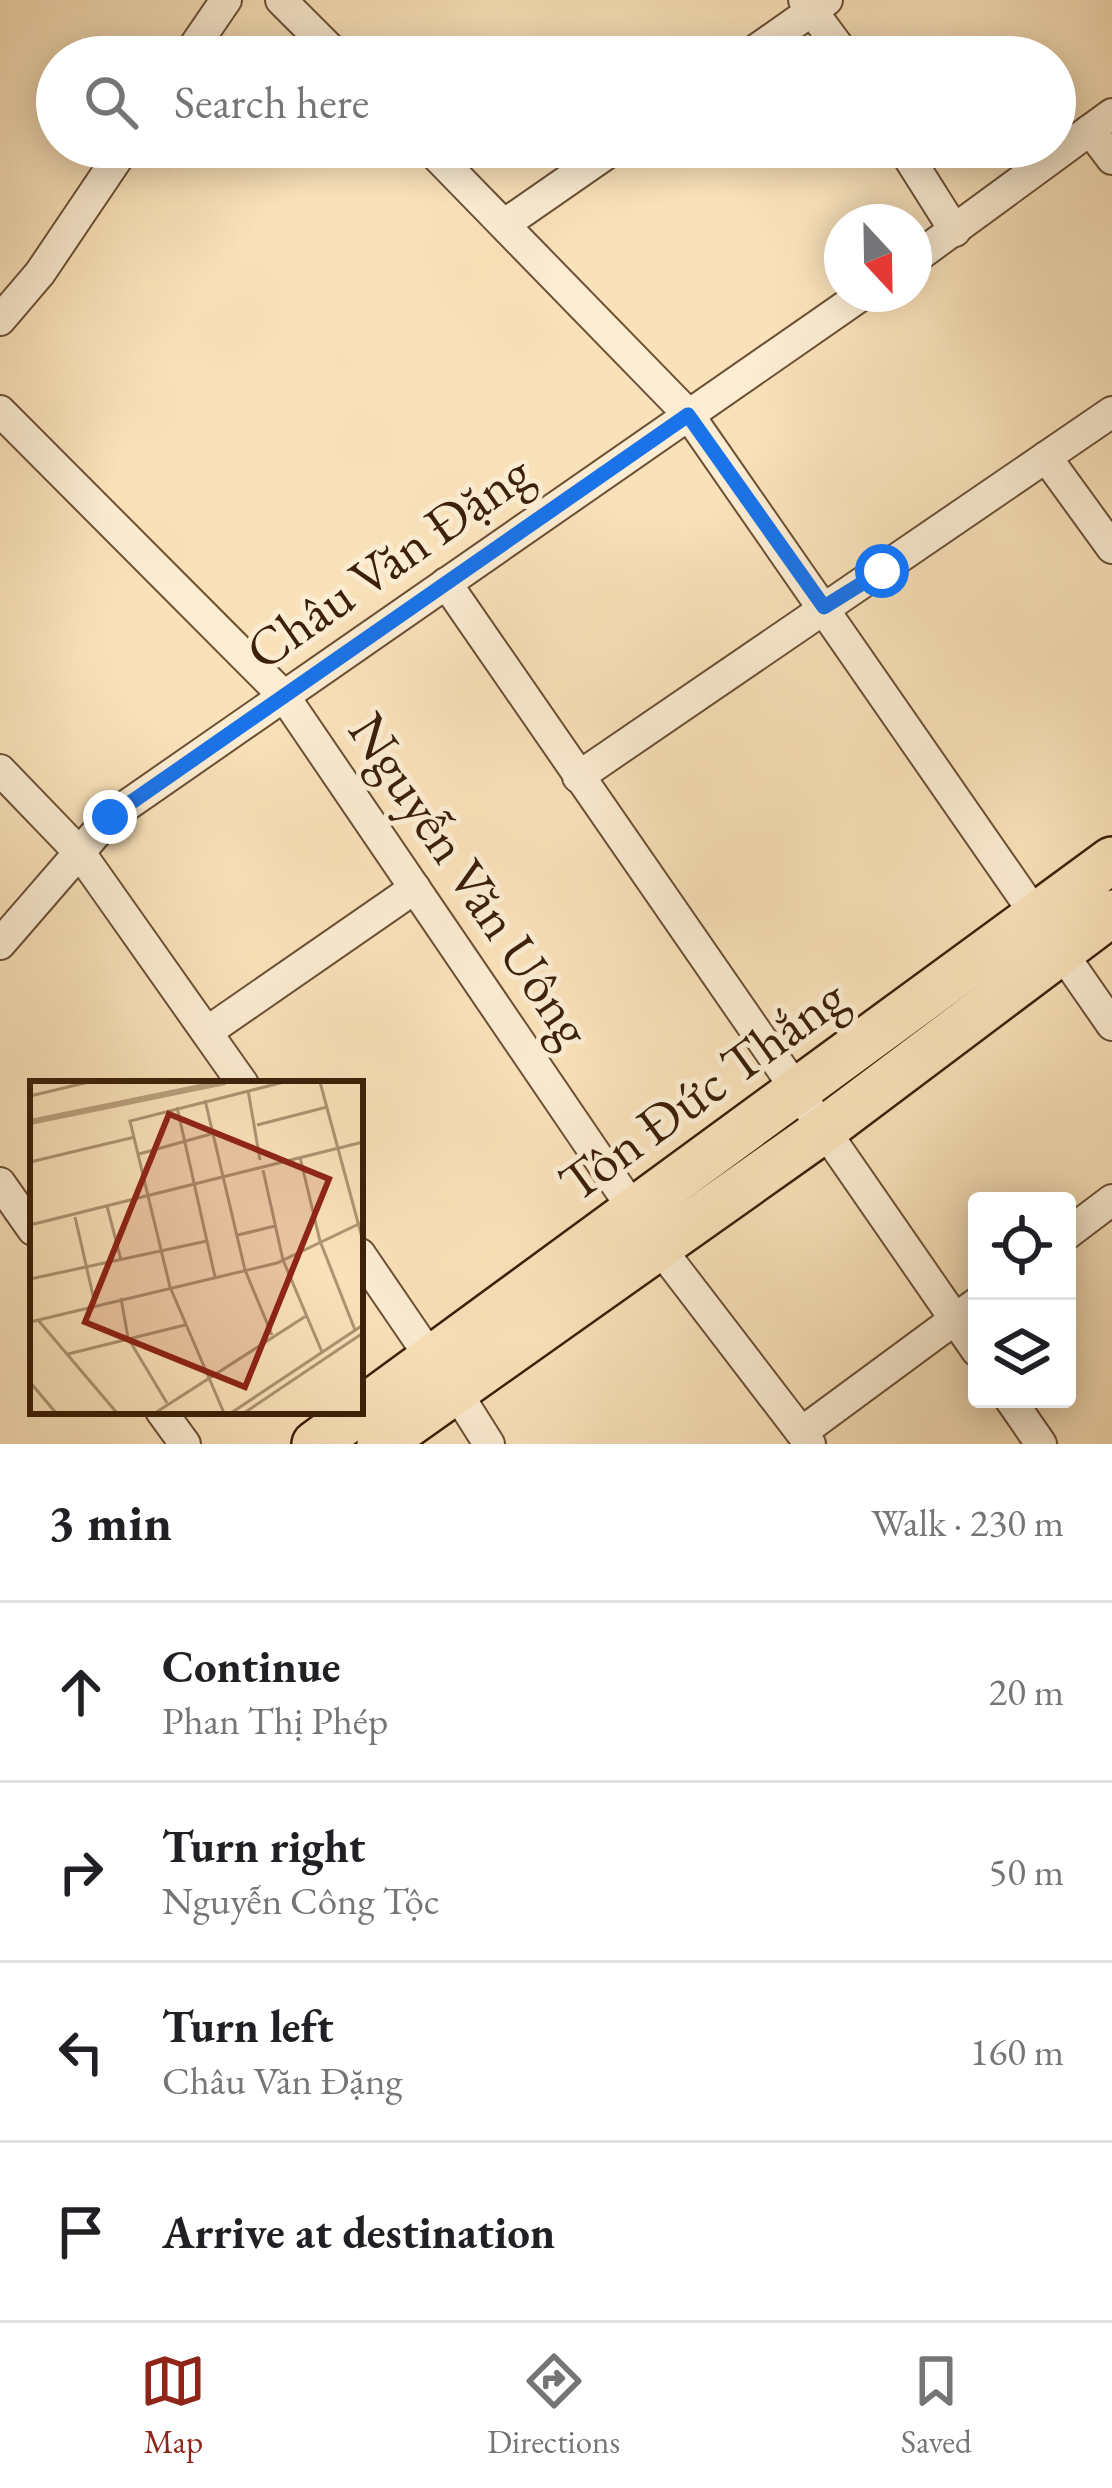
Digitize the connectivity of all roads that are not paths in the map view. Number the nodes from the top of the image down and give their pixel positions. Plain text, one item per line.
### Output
1 (226, 0) edge
2 (280, 0) edge
3 (816, 3) edge
4 (201, 36) edge
5 (317, 36) edge
6 (773, 36) edge
7 (834, 36) edge
8 (1101, 122) edge
9 (1076, 141) edge
10 (1112, 159) edge
11 (111, 168) edge
12 (449, 168) edge
13 (586, 168) edge
14 (915, 168) edge
15 (1039, 168) edge
16 (505, 224) junction
17 (955, 231) junction
18 (932, 247) edge
19 (837, 312) edge
20 (0, 320) edge
21 (0, 411) edge
22 (1112, 412) edge
23 (688, 415) junction
24 (1046, 457) junction
25 (1112, 548) edge
26 (446, 584) junction
27 (824, 607) junction
28 (284, 696) junction
29 (0, 770) edge
30 (578, 777) junction
31 (80, 853) junction
32 (1112, 860) edge
33 (416, 888) junction
34 (1112, 913) edge
35 (1049, 934) junction
36 (0, 944) edge
37 (1112, 1025) edge
38 (207, 1032) junction
39 (241, 1081) edge
40 (795, 1091) junction
41 (822, 1131) junction
42 (0, 1183) edge
43 (1112, 1200) edge
44 (633, 1209) junction
45 (30, 1225) edge
46 (1076, 1227) edge
47 (659, 1247) junction
48 (363, 1258) edge
49 (966, 1311) edge
50 (443, 1374) junction
51 (1016, 1408) edge
52 (363, 1410) edge
53 (163, 1414) edge
54 (356, 1414) edge
55 (806, 1438) edge
56 (185, 1444) edge
57 (315, 1444) edge
58 (380, 1444) edge
59 (489, 1444) edge
60 (1041, 1444) edge

1 - 4 street
2 - 5 street
3 - 6 street
3 - 7 street
8 - 9 street
8 - 10 street
11 - 20 street
12 - 16 street
13 - 16 street
14 - 17 street
15 - 17 street
16 - 23 street
17 - 18 street
19 - 23 street, Châu Văn Đặng
21 - 28 street, Nguyễn Văn Uông
22 - 24 street
23 - 26 street, Châu Văn Đặng
23 - 27 street
24 - 25 street
24 - 27 street
26 - 28 street, Châu Văn Đặng
26 - 30 street
27 - 30 street
27 - 35 street
28 - 31 street, Châu Văn Đặng
28 - 33 street, Nguyễn Văn Uông
29 - 31 street
30 - 40 street
31 - 36 street, Châu Văn Đặng
31 - 38 street
32 - 35 highway, Tôn Đức Thắng
33 - 38 street
33 - 44 street, Nguyễn Văn Uông
34 - 35 highway, Tôn Đức Thắng
35 - 37 street
35 - 40 highway, Tôn Đức Thắng
35 - 41 highway, Tôn Đức Thắng
38 - 39 street
40 - 41 street
40 - 44 highway, Tôn Đức Thắng
41 - 47 highway, Tôn Đức Thắng
41 - 49 street
42 - 45 street
43 - 46 street
44 - 47 street, Nguyễn Văn Uông
44 - 50 highway, Tôn Đức Thắng
47 - 50 highway, Tôn Đức Thắng
47 - 55 street, Nguyễn Văn Uông
48 - 50 street
49 - 55 street
50 - 52 highway, Tôn Đức Thắng
50 - 58 highway, Tôn Đức Thắng
50 - 59 street
51 - 60 street
53 - 56 street
54 - 57 highway, Tôn Đức Thắng

